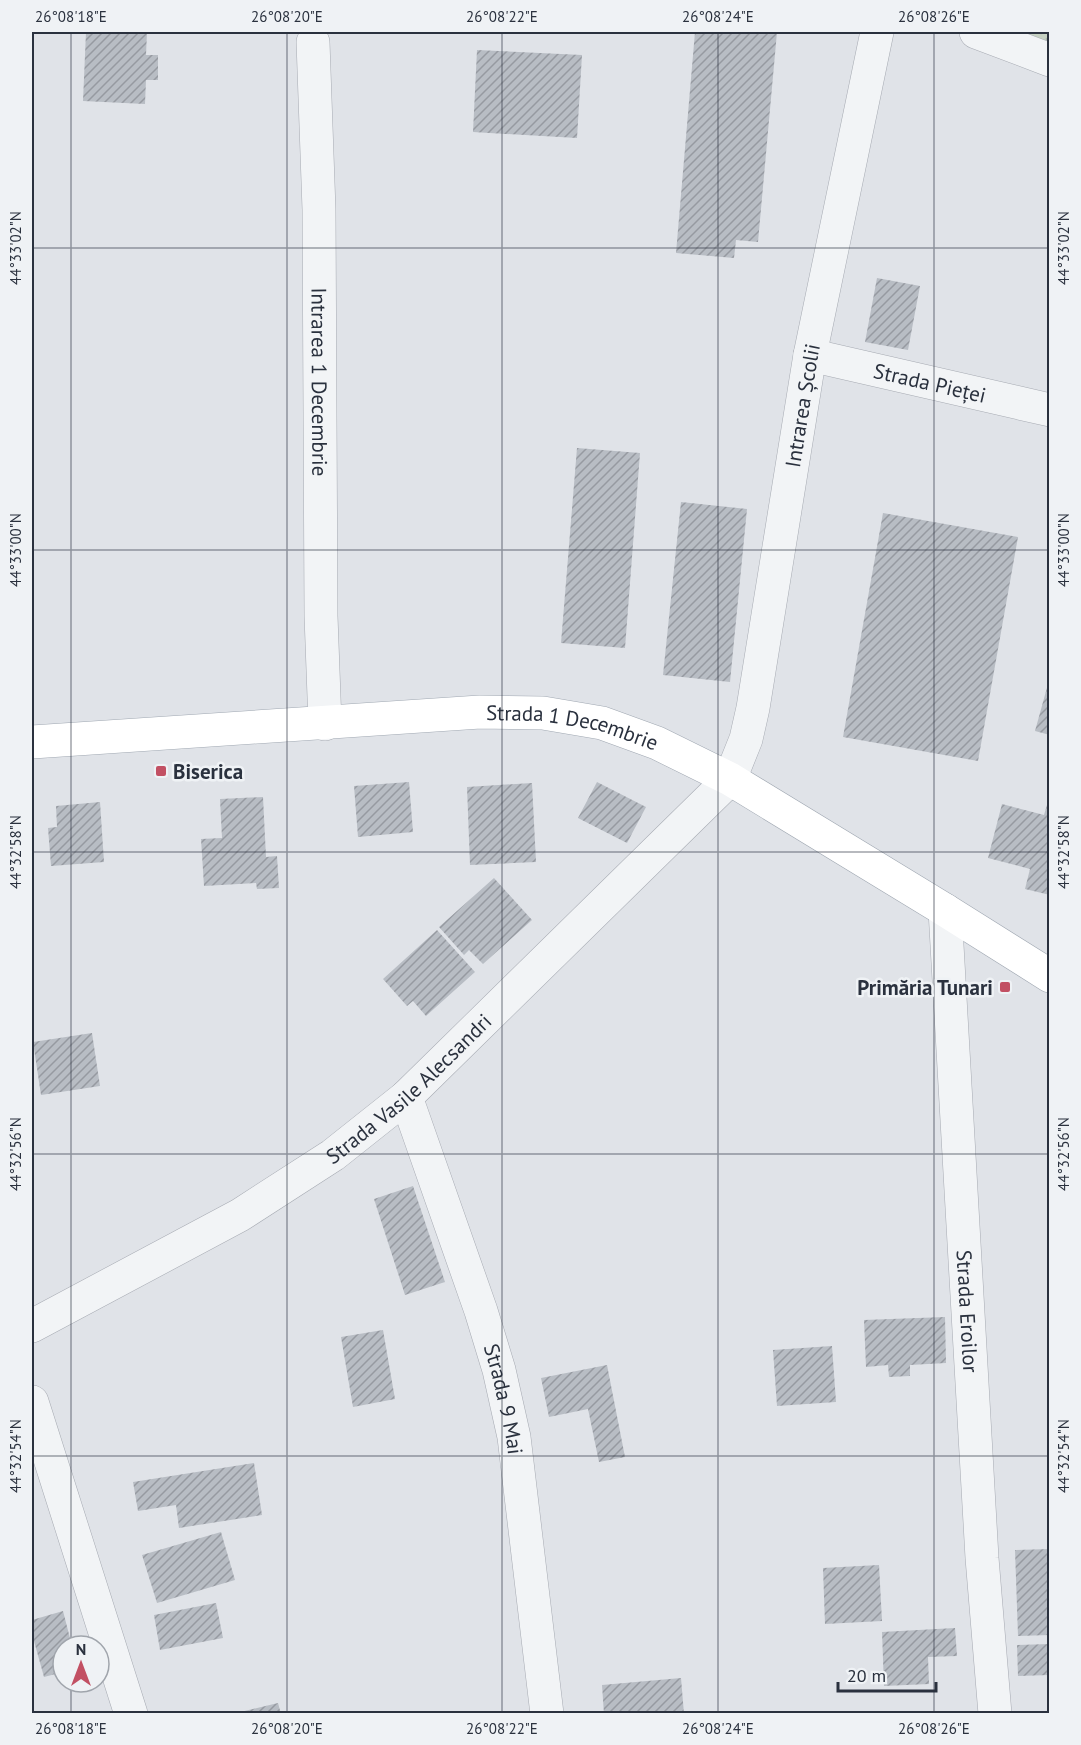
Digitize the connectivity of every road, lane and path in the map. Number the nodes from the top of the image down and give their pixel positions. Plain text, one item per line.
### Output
1 (877, 32) edge
2 (976, 32) edge
3 (313, 42) dead end
4 (1050, 60) edge
5 (810, 355) junction
6 (1050, 410) edge
7 (325, 724) junction
8 (32, 742) edge
9 (730, 778) junction
10 (945, 910) junction
11 (1050, 976) edge
12 (406, 1097) junction
13 (32, 1326) edge
14 (32, 1402) edge
15 (132, 1713) edge
16 (547, 1713) edge
17 (994, 1713) edge

1 - 5 street, Intrarea Școlii
2 - 4 street
3 - 7 street, Intrarea 1 Decembrie
5 - 6 street, Strada Pieței
5 - 9 street, Intrarea Școlii
7 - 8 main road, Strada 1 Decembrie
7 - 9 main road, Strada 1 Decembrie
9 - 10 main road, Strada 1 Decembrie
9 - 12 street, Strada Vasile Alecsandri
10 - 11 main road, Strada 1 Decembrie
10 - 17 street, Strada Eroilor
12 - 13 street, Strada Vasile Alecsandri
12 - 16 street, Strada 9 Mai
14 - 15 street

